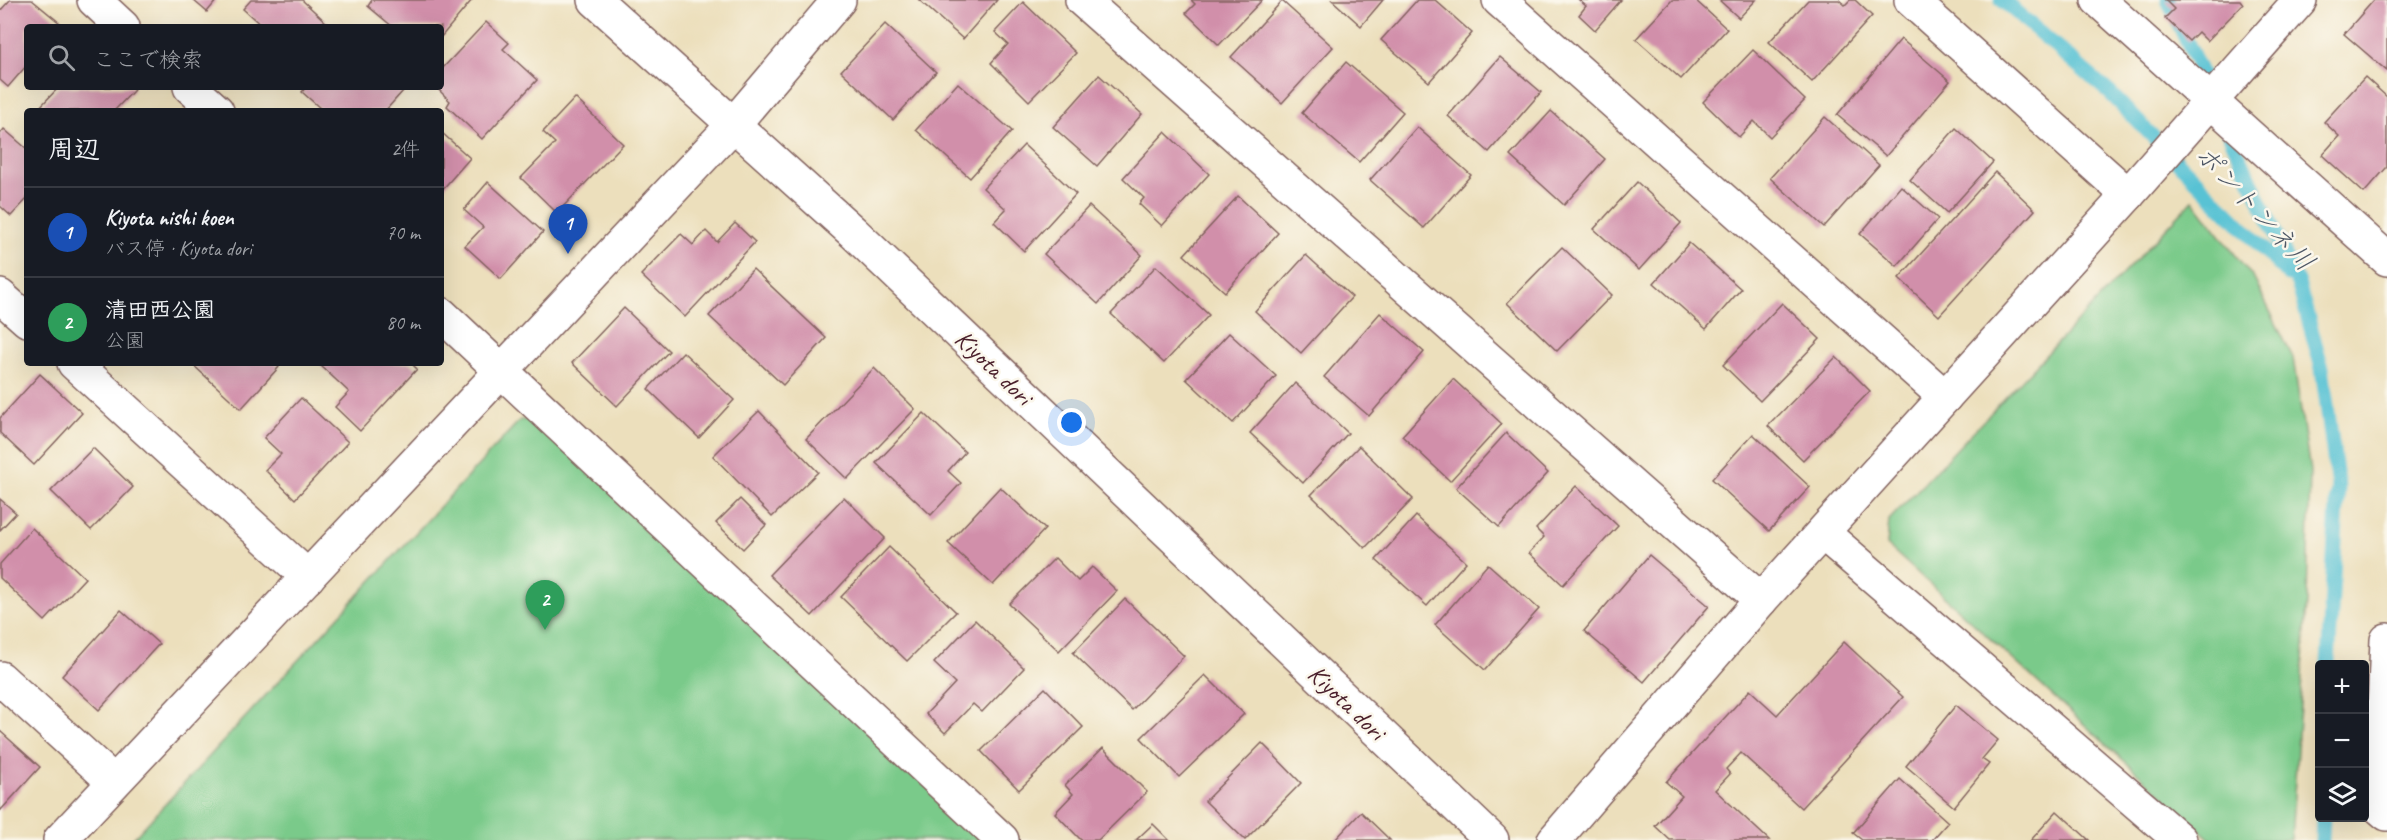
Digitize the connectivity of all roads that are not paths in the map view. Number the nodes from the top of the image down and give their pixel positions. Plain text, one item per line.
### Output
1 (94, 0) edge
2 (595, 0) edge
3 (839, 0) edge
4 (1082, 0) edge
5 (1499, 0) edge
6 (1911, 0) edge
7 (2098, 0) edge
8 (2300, 0) edge
9 (120, 24) edge
10 (193, 90) edge
11 (2210, 100) junction
12 (214, 108) edge
13 (733, 125) junction
14 (2138, 183) junction
15 (2387, 259) edge
16 (0, 296) edge
17 (24, 317) edge
18 (444, 317) edge
19 (77, 366) edge
20 (502, 369) junction
21 (1945, 397) junction
22 (1822, 533) junction
23 (308, 577) junction
24 (1761, 600) junction
25 (2387, 640) edge
26 (0, 678) edge
27 (114, 782) junction
28 (2387, 814) edge
29 (60, 840) edge
30 (1002, 840) edge
31 (1492, 840) edge
32 (1554, 840) edge
33 (2180, 840) edge

1 - 9 street
2 - 13 street, Kiyota dori
3 - 13 street
4 - 24 street
5 - 21 street
6 - 14 street
7 - 11 street
8 - 11 street
10 - 12 street
11 - 14 street
11 - 15 street
13 - 20 street
13 - 31 street, Kiyota dori
14 - 21 street
16 - 17 street
18 - 20 street
19 - 23 street
20 - 23 street
20 - 30 street
21 - 22 street
22 - 24 street
22 - 33 street
23 - 27 street
24 - 32 street
25 - 28 street
26 - 27 street
27 - 29 street

